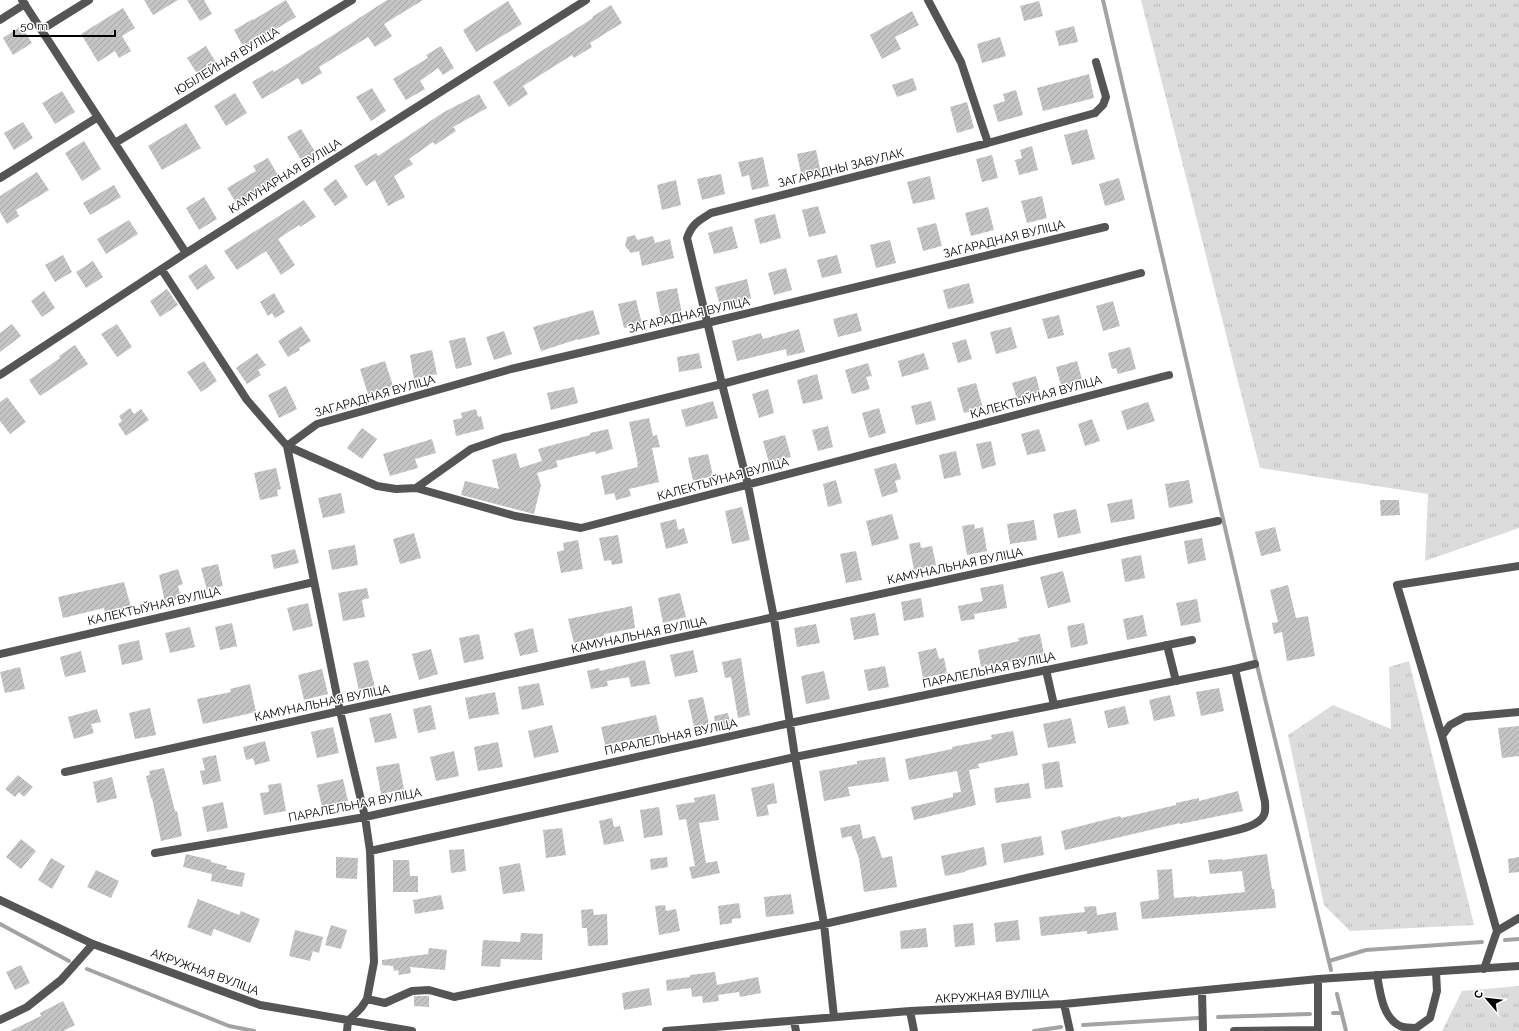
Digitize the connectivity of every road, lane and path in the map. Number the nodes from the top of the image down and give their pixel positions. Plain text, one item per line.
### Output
1 (89, 0) edge
2 (352, 0) edge
3 (586, 0) edge
4 (928, 0) edge
5 (24, 2) edge
6 (0, 20) edge
7 (41, 30) junction
8 (1096, 62) dead end
9 (98, 117) junction
10 (114, 143) junction
11 (988, 143) junction
12 (0, 178) edge
13 (1105, 227) dead end
14 (186, 254) junction
15 (162, 270) junction
16 (1142, 273) dead end
17 (707, 324) junction
18 (0, 375) edge
19 (1169, 375) dead end
20 (722, 384) junction
21 (286, 446) junction
22 (748, 485) junction
23 (416, 488) junction
24 (1218, 521) dead end
25 (1519, 566) edge
26 (314, 582) junction
27 (774, 618) junction
28 (1192, 640) dead end
29 (1167, 645) junction
30 (0, 654) edge
31 (1254, 664) dead end
32 (1235, 669) junction
33 (1046, 670) junction
34 (1176, 681) junction
35 (1054, 705) junction
36 (340, 711) junction
37 (1519, 712) edge
38 (790, 723) junction
39 (1442, 736) junction
40 (795, 757) junction
41 (65, 772) dead end
42 (365, 817) junction
43 (370, 851) junction
44 (155, 853) dead end
45 (0, 900) edge
46 (1519, 918) edge
47 (824, 924) junction
48 (1497, 931) junction
49 (93, 944) junction
50 (1519, 966) edge
51 (1484, 969) junction
52 (1436, 972) junction
53 (1377, 975) junction
54 (1318, 979) junction
55 (1202, 991) junction
56 (367, 999) junction
57 (1064, 1004) junction
58 (910, 1011) junction
59 (834, 1017) junction
60 (0, 1020) edge
61 (348, 1021) junction
62 (794, 1021) junction
63 (682, 1030) edge
64 (1318, 1030) edge
65 (347, 1031) edge
66 (412, 1031) edge
67 (666, 1031) edge
68 (796, 1031) edge
69 (914, 1031) edge
70 (1070, 1031) edge
71 (1204, 1031) edge
72 (1234, 1031) edge

1 - 7 street
2 - 10 street, ЮБІЛЕЙНАЯ ВУЛІЦА
3 - 14 street, КАМУНАРНАЯ ВУЛІЦА
4 - 11 street
5 - 6 street
5 - 7 street
7 - 9 street
8 - 11 street, ЗАГАРАДНЫ ЗАВУЛАК
9 - 10 street
9 - 12 street
10 - 14 street
11 - 17 street, ЗАГАРАДНЫ ЗАВУЛАК
13 - 17 street, ЗАГАРАДНАЯ ВУЛІЦА
14 - 15 street, КАМУНАРНАЯ ВУЛІЦА
15 - 18 street, КАМУНАРНАЯ ВУЛІЦА
15 - 21 street
16 - 20 street
17 - 20 street, ЗАГАРАДНЫ ЗАВУЛАК
17 - 21 street, ЗАГАРАДНАЯ ВУЛІЦА
19 - 22 street, КАЛЕКТЫЎНАЯ ВУЛІЦА
20 - 22 street, ЗАГАРАДНЫ ЗАВУЛАК
20 - 23 street
21 - 23 street, КАЛЕКТЫЎНАЯ ВУЛІЦА
21 - 26 street
22 - 23 street, КАЛЕКТЫЎНАЯ ВУЛІЦА
22 - 27 street, ЗАГАРАДНЫ ЗАВУЛАК
24 - 27 street, КАМУНАЛЬНАЯ ВУЛІЦА
25 - 39 street
26 - 30 street, КАЛЕКТЫЎНАЯ ВУЛІЦА
26 - 36 street
27 - 36 street, КАМУНАЛЬНАЯ ВУЛІЦА
27 - 38 street, ЗАГАРАДНЫ ЗАВУЛАК
28 - 29 street, ПАРАЛЕЛЬНАЯ ВУЛІЦА
29 - 33 street, ПАРАЛЕЛЬНАЯ ВУЛІЦА
29 - 34 street
31 - 32 street
32 - 34 street
32 - 47 street
33 - 35 street
33 - 38 street, ПАРАЛЕЛЬНАЯ ВУЛІЦА
34 - 35 street
35 - 40 street
36 - 41 street, КАМУНАЛЬНАЯ ВУЛІЦА
36 - 42 street
37 - 39 street
38 - 40 street, ЗАГАРАДНЫ ЗАВУЛАК
38 - 42 street, ПАРАЛЕЛЬНАЯ ВУЛІЦА
39 - 48 street
40 - 43 street
40 - 47 street, ЗАГАРАДНЫ ЗАВУЛАК
42 - 43 street
42 - 44 street, ПАРАЛЕЛЬНАЯ ВУЛІЦА
43 - 56 street
45 - 49 street, АКРУЖНАЯ ВУЛІЦА
46 - 48 street
47 - 56 street
47 - 59 street, ЗАГАРАДНЫ ЗАВУЛАК
48 - 51 street
49 - 60 street
49 - 61 street, АКРУЖНАЯ ВУЛІЦА
50 - 51 street, АКРУЖНАЯ ВУЛІЦА
51 - 52 street, АКРУЖНАЯ ВУЛІЦА
52 - 53 street, АКРУЖНАЯ ВУЛІЦА
52 - 53 street
53 - 54 street, АКРУЖНАЯ ВУЛІЦА
54 - 55 street, АКРУЖНАЯ ВУЛІЦА
54 - 64 street
55 - 57 street, АКРУЖНАЯ ВУЛІЦА
55 - 71 street
56 - 61 street
57 - 58 street, АКРУЖНАЯ ВУЛІЦА
57 - 70 street
58 - 59 street, АКРУЖНАЯ ВУЛІЦА
58 - 69 street
59 - 62 street, АКРУЖНАЯ ВУЛІЦА
61 - 65 street
61 - 66 street, АКРУЖНАЯ ВУЛІЦА
62 - 63 street, АКРУЖНАЯ ВУЛІЦА
62 - 68 street
63 - 67 street, АКРУЖНАЯ ВУЛІЦА
64 - 72 street

